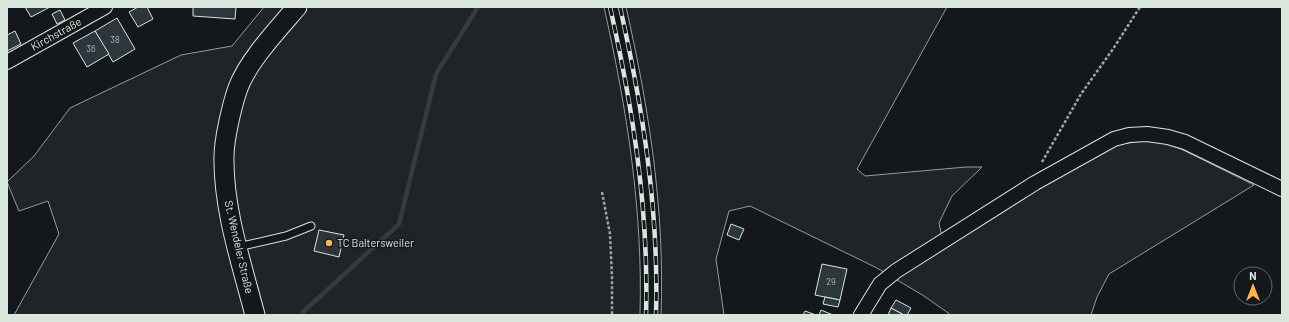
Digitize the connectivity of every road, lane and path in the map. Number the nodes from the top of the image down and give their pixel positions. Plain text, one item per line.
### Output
1 (105, 7) edge
2 (297, 7) edge
3 (1140, 7) edge
4 (7, 62) edge
5 (1035, 183) junction
6 (1282, 189) edge
7 (602, 192) dead end
8 (311, 226) dead end
9 (238, 247) junction
10 (255, 315) edge
11 (612, 315) edge
12 (861, 315) edge

1 - 4 street, Kirchstraße
2 - 9 main road, St. Wendeler Straße
3 - 5 path
5 - 6 street
5 - 12 street
7 - 11 path
8 - 9 lane
9 - 10 main road, St. Wendeler Straße

